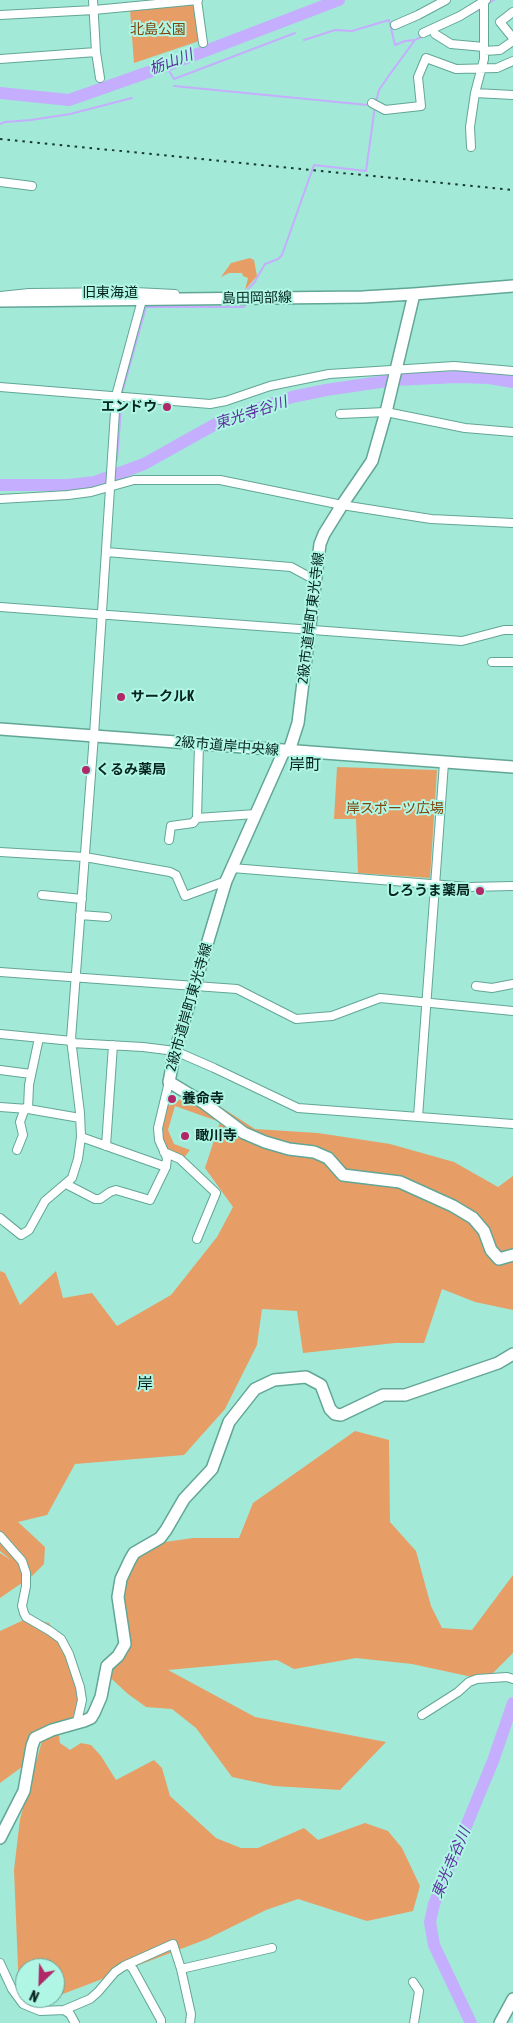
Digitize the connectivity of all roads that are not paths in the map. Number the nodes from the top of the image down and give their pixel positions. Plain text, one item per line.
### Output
1 (93, 0) edge
2 (198, 0) edge
3 (446, 0) edge
4 (485, 1) edge
5 (94, 10) junction
6 (513, 12) edge
7 (0, 15) edge
8 (395, 25) dead end
9 (423, 33) dead end
10 (435, 34) dead end
11 (513, 39) edge
12 (203, 42) dead end
13 (484, 49) junction
14 (96, 52) junction
15 (0, 59) edge
16 (513, 61) edge
17 (482, 68) junction
18 (100, 78) dead end
19 (474, 93) junction
20 (513, 95) edge
21 (372, 103) dead end
22 (471, 147) dead end
23 (0, 182) edge
24 (32, 186) dead end
25 (513, 286) edge
26 (414, 294) junction
27 (0, 296) edge
28 (219, 298) junction
29 (142, 300) junction
30 (0, 301) edge
31 (513, 371) edge
32 (395, 374) junction
33 (0, 387) edge
34 (116, 396) junction
35 (386, 412) junction
36 (340, 414) dead end
37 (513, 432) edge
38 (111, 485) junction
39 (0, 499) edge
40 (342, 505) junction
41 (513, 523) edge
42 (106, 552) junction
43 (315, 580) junction
44 (0, 608) edge
45 (102, 615) junction
46 (309, 630) junction
47 (513, 630) edge
48 (492, 662) dead end
49 (513, 662) edge
50 (0, 729) edge
51 (94, 735) junction
52 (199, 744) junction
53 (286, 751) junction
54 (444, 763) junction
55 (513, 767) edge
56 (256, 814) junction
57 (197, 818) junction
58 (169, 840) dead end
59 (0, 852) edge
60 (85, 857) junction
61 (232, 868) junction
62 (226, 881) junction
63 (435, 884) junction
64 (513, 886) edge
65 (42, 896) dead end
66 (82, 899) junction
67 (80, 915) junction
68 (107, 916) dead end
69 (0, 972) edge
70 (76, 978) junction
71 (513, 984) edge
72 (194, 986) junction
73 (476, 986) dead end
74 (426, 1003) junction
75 (513, 1011) edge
76 (0, 1034) edge
77 (39, 1038) junction
78 (72, 1042) junction
79 (113, 1045) junction
80 (175, 1051) junction
81 (0, 1070) edge
82 (31, 1074) junction
83 (168, 1082) junction
84 (0, 1107) edge
85 (27, 1108) junction
86 (418, 1117) junction
87 (80, 1118) junction
88 (513, 1124) edge
89 (81, 1137) junction
90 (106, 1146) junction
91 (17, 1150) dead end
92 (164, 1152) junction
93 (166, 1167) junction
94 (66, 1184) junction
95 (0, 1218) edge
96 (197, 1239) dead end
97 (513, 1254) edge
98 (513, 1354) edge
99 (0, 1536) edge
100 (510, 1678) edge
101 (422, 1715) dead end
102 (77, 1722) junction
103 (0, 1838) edge
104 (272, 1948) dead end
105 (0, 1963) edge
106 (128, 1964) junction
107 (181, 1969) junction
108 (413, 1982) dead end
109 (513, 1999) edge
110 (64, 2010) junction
111 (75, 2023) edge
112 (161, 2023) edge
113 (190, 2023) edge
114 (414, 2023) edge
115 (500, 2023) edge

1 - 5 street
2 - 5 street
2 - 12 street
3 - 8 street
4 - 9 street
4 - 13 street
5 - 7 street
5 - 14 street
6 - 11 street
10 - 13 street
11 - 13 street
13 - 17 street
14 - 15 street
14 - 18 street
16 - 17 street
17 - 19 street
17 - 21 street
19 - 20 street
19 - 22 street
23 - 24 street
25 - 26 street, 島田岡部線
26 - 28 street, 島田岡部線
26 - 32 street, 2級市道岸町東光寺線
27 - 28 street, 旧東海道
28 - 29 street, 島田岡部線
29 - 30 street, 島田岡部線
29 - 34 street
31 - 32 street
32 - 34 street
32 - 35 street, 2級市道岸町東光寺線
33 - 34 street
34 - 38 street
35 - 36 street
35 - 37 street
35 - 40 street, 2級市道岸町東光寺線
38 - 39 street
38 - 40 street
38 - 42 street
40 - 41 street
40 - 43 street, 2級市道岸町東光寺線
42 - 43 street
42 - 45 street
43 - 46 street, 2級市道岸町東光寺線
44 - 45 street
45 - 46 street
45 - 51 street
46 - 47 street
46 - 53 street, 2級市道岸町東光寺線
48 - 49 street
50 - 51 street, 2級市道岸中央線
51 - 52 street, 2級市道岸中央線
51 - 60 street
52 - 53 street, 2級市道岸中央線
52 - 57 street
53 - 54 street, 2級市道岸中央線
53 - 56 street, 2級市道岸町東光寺線
54 - 55 street, 2級市道岸中央線
54 - 63 street
56 - 57 street
56 - 61 street, 2級市道岸町東光寺線
57 - 58 street
59 - 60 street
60 - 62 street
60 - 66 street
61 - 62 street, 2級市道岸町東光寺線
61 - 63 street
62 - 72 street, 2級市道岸町東光寺線
63 - 64 street
63 - 74 street
65 - 66 street
66 - 67 street
67 - 68 street
67 - 70 street
69 - 70 street
70 - 72 street
70 - 78 street
71 - 73 street
72 - 74 street
72 - 80 street, 2級市道岸町東光寺線
74 - 75 street
74 - 86 street
76 - 77 street
77 - 78 street
77 - 82 street
78 - 79 street
78 - 87 street
79 - 80 street
79 - 90 street
80 - 83 street, 2級市道岸町東光寺線
80 - 86 street
81 - 82 street
82 - 85 street
83 - 92 street
83 - 97 street, 2級市道岸町東光寺線
84 - 85 street
85 - 87 street
85 - 91 street
86 - 88 street
87 - 89 street
89 - 90 street
89 - 94 street
90 - 93 street
92 - 93 street
92 - 96 street
93 - 94 street
94 - 95 street
98 - 102 street
99 - 102 street
100 - 101 street
102 - 103 street
104 - 107 street
105 - 110 street
106 - 107 street
106 - 110 street
106 - 112 street
107 - 113 street
108 - 114 street
109 - 115 street
110 - 111 street

